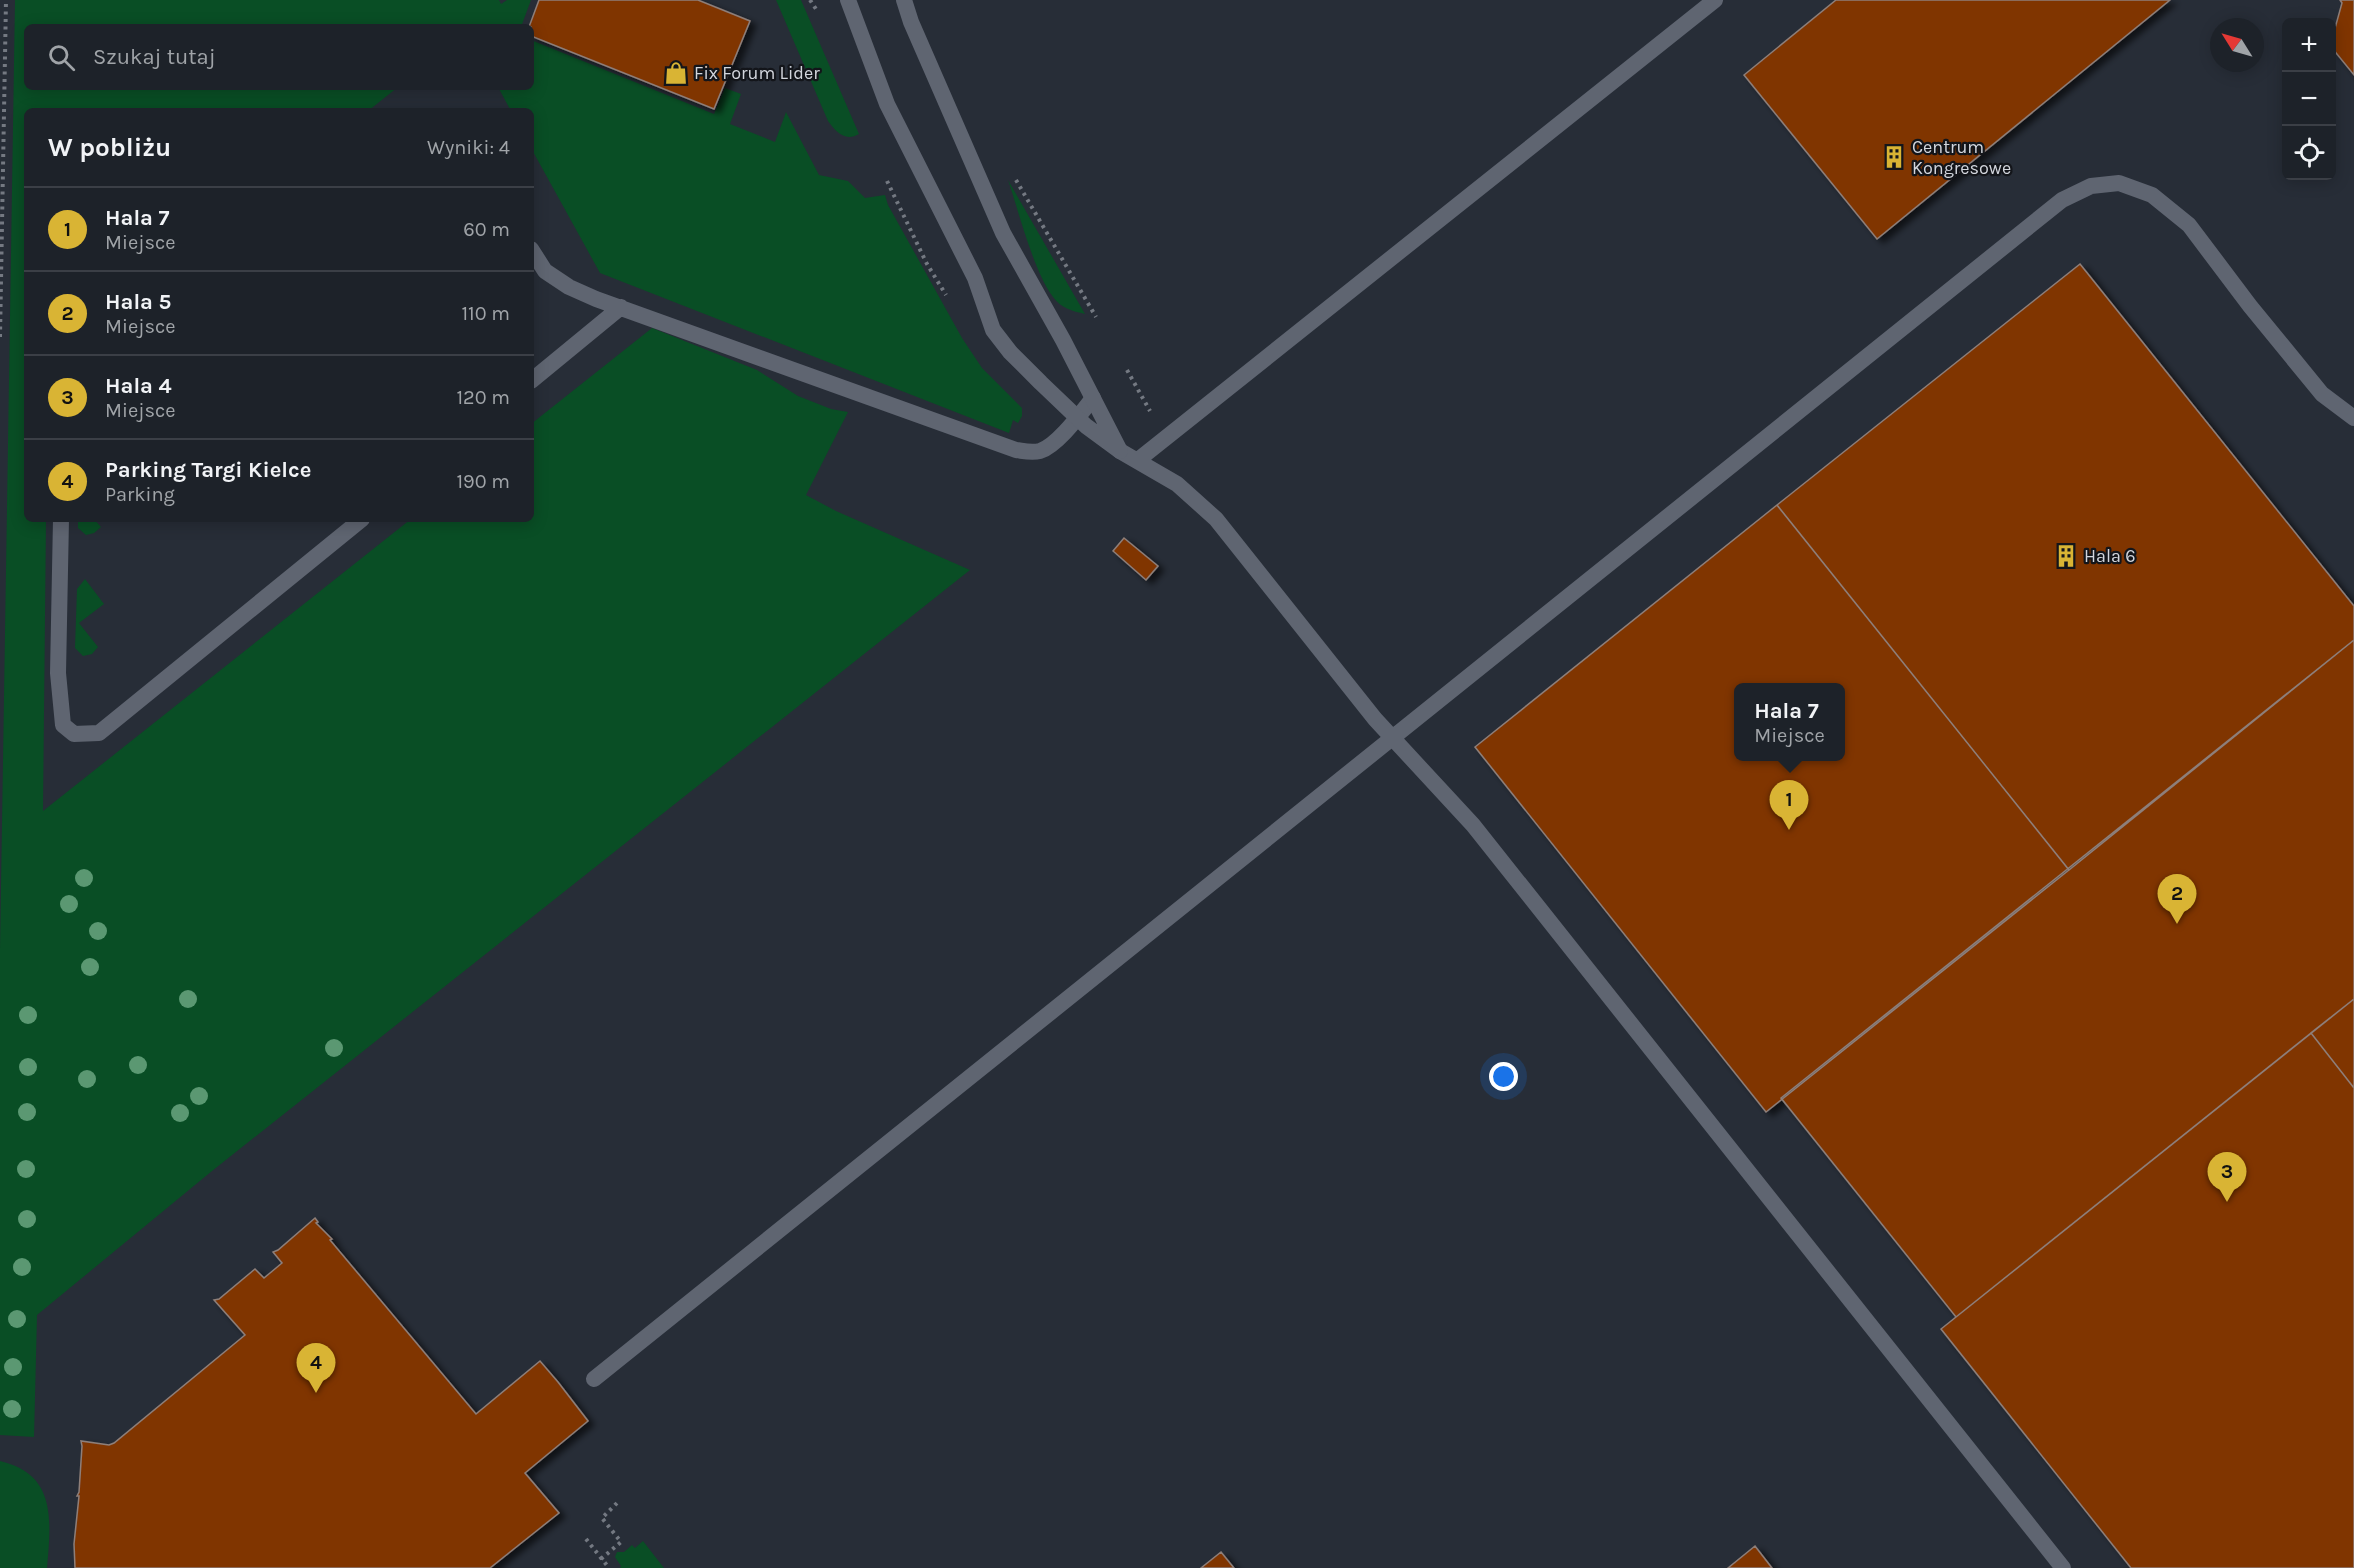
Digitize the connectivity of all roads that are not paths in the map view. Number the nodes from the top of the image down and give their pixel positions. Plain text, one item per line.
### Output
1 (848, 0) edge
2 (904, 0) edge
3 (1715, 0) edge
4 (534, 254) edge
5 (621, 307) junction
6 (534, 379) edge
7 (1094, 398) junction
8 (1078, 416) junction
9 (2354, 418) edge
10 (1120, 451) junction
11 (1138, 460) junction
12 (61, 522) edge
13 (358, 522) edge
14 (1391, 738) junction
15 (594, 1379) dead end
16 (2063, 1568) edge

1 - 8 street
2 - 7 street
3 - 11 street
4 - 5 street
5 - 6 street
5 - 8 street
7 - 8 street
7 - 10 street
8 - 10 street
9 - 14 street
10 - 11 street
11 - 14 street
12 - 13 street
14 - 15 street
14 - 16 street

